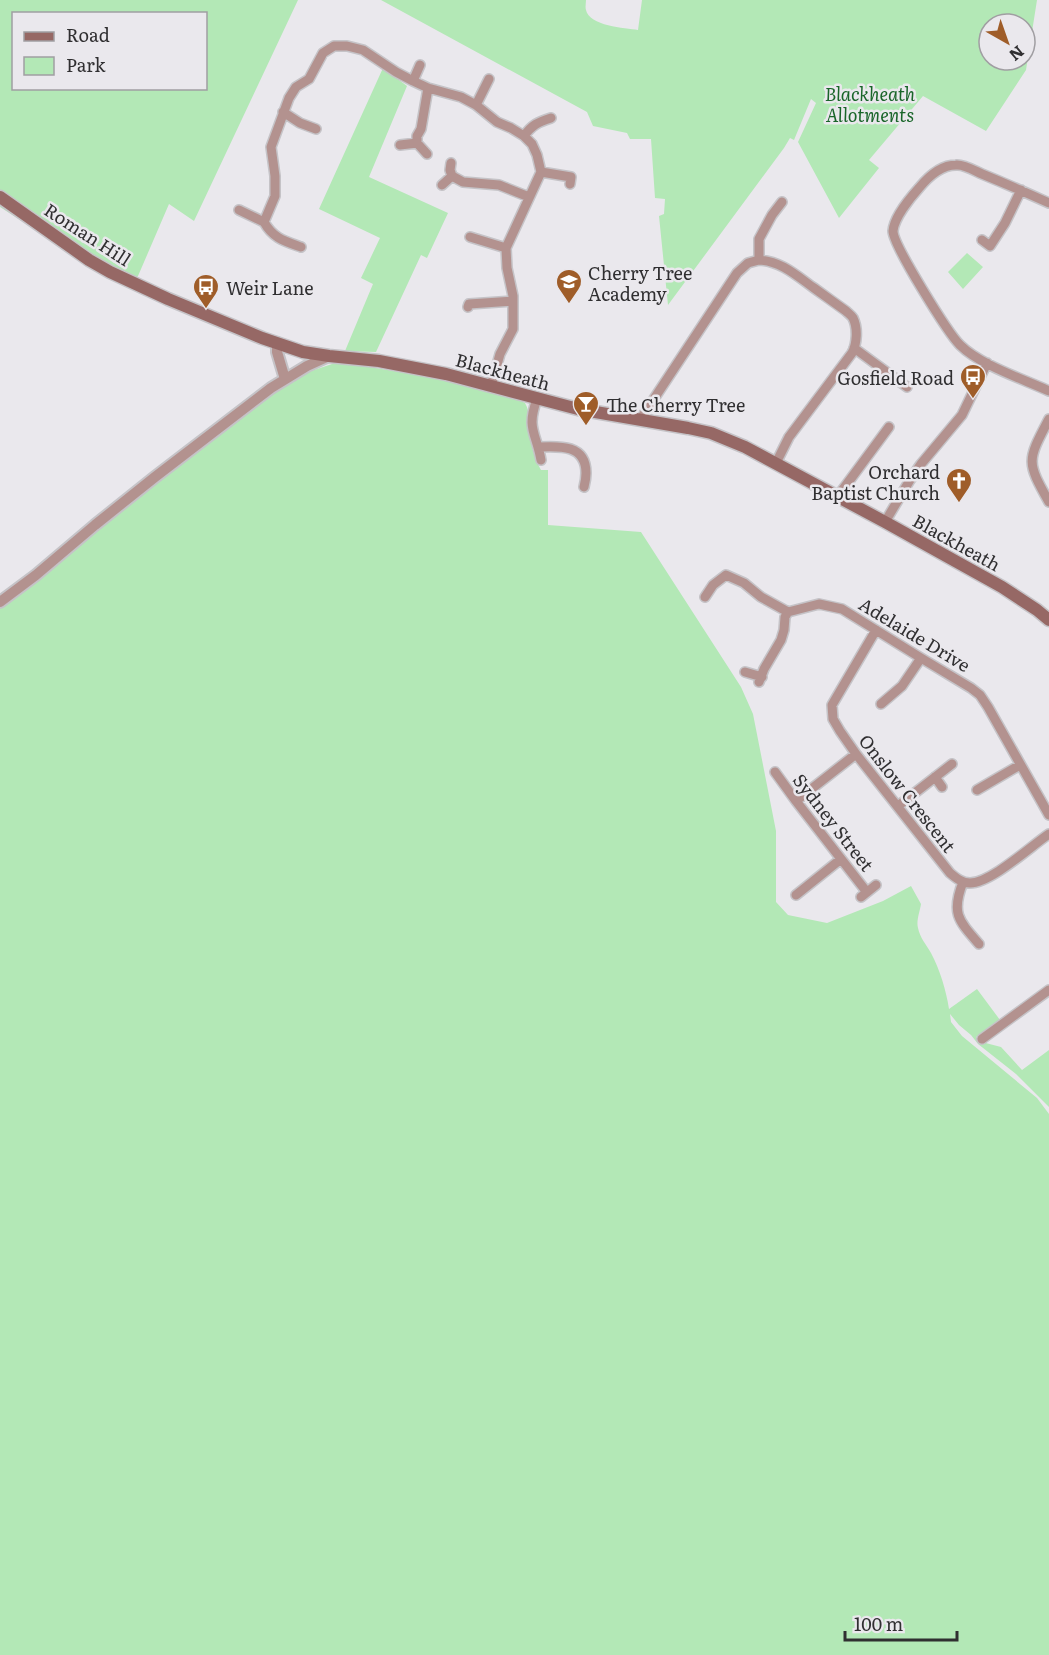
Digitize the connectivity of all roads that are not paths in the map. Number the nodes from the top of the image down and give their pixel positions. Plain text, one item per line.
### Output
1 (420, 65) dead end
2 (489, 79) dead end
3 (413, 81) junction
4 (428, 88) junction
5 (476, 105) junction
6 (283, 112) junction
7 (551, 118) dead end
8 (316, 129) dead end
9 (524, 136) junction
10 (417, 142) junction
11 (400, 145) dead end
12 (427, 154) dead end
13 (451, 163) dead end
14 (542, 172) junction
15 (453, 176) junction
16 (570, 184) dead end
17 (442, 185) dead end
18 (1021, 190) junction
19 (0, 196) edge
20 (529, 197) junction
21 (782, 202) dead end
22 (1049, 203) edge
23 (239, 210) dead end
24 (264, 222) junction
25 (470, 237) dead end
26 (989, 246) dead end
27 (301, 247) dead end
28 (506, 248) junction
29 (759, 260) junction
30 (513, 301) junction
31 (470, 303) dead end
32 (277, 343) junction
33 (854, 348) junction
34 (329, 356) junction
35 (987, 363) junction
36 (285, 379) junction
37 (491, 386) junction
38 (907, 387) dead end
39 (1049, 391) edge
40 (537, 399) junction
41 (1049, 419) edge
42 (640, 420) junction
43 (889, 427) dead end
44 (538, 447) junction
45 (541, 460) dead end
46 (776, 463) junction
47 (586, 473) junction
48 (597, 473) dead end
49 (584, 487) dead end
50 (838, 496) junction
51 (1049, 500) edge
52 (885, 522) junction
53 (709, 594) dead end
54 (0, 602) edge
55 (788, 612) junction
56 (1049, 620) edge
57 (876, 630) junction
58 (921, 658) junction
59 (745, 672) dead end
60 (881, 704) dead end
61 (856, 754) junction
62 (952, 764) dead end
63 (1020, 765) junction
64 (775, 772) dead end
65 (935, 777) junction
66 (942, 787) dead end
67 (981, 791) dead end
68 (796, 801) junction
69 (898, 806) junction
70 (1049, 815) edge
71 (1049, 834) edge
72 (841, 859) junction
73 (963, 882) junction
74 (795, 883) dead end
75 (876, 885) dead end
76 (979, 944) dead end
77 (1049, 990) edge
78 (988, 1038) dead end

1 - 3 street
2 - 5 street
3 - 4 street
3 - 6 street
4 - 5 street
4 - 10 street
5 - 9 street
6 - 8 street
6 - 24 street
7 - 9 street
9 - 14 street
10 - 11 street
10 - 12 street
13 - 15 street
14 - 16 street
14 - 20 street
15 - 17 street
15 - 20 street
18 - 22 street
18 - 26 street
18 - 35 street
19 - 32 main road, Roman Hill
20 - 28 street
21 - 29 street
23 - 24 street
24 - 27 street
25 - 28 street
28 - 30 street
29 - 33 street
29 - 42 street
30 - 31 street
30 - 37 street
32 - 34 main road, Roman Hill
32 - 36 street
33 - 38 street
33 - 46 street
34 - 36 street
34 - 37 main road, Blackheath
35 - 39 street
35 - 52 street
36 - 54 street
37 - 40 main road, Blackheath
40 - 42 main road, Blackheath
40 - 44 street
41 - 51 street
42 - 46 main road, Blackheath
43 - 50 street
44 - 45 street
44 - 47 street
46 - 50 main road, Blackheath
47 - 48 street
47 - 49 street
50 - 52 main road, Blackheath
52 - 56 main road, Blackheath
53 - 55 street
55 - 57 street, Adelaide Drive
55 - 59 street
57 - 58 street, Adelaide Drive
57 - 61 street, Onslow Crescent
58 - 60 street
58 - 63 street, Adelaide Drive
61 - 68 street
61 - 69 street, Onslow Crescent
62 - 65 street
63 - 67 street
63 - 70 street, Adelaide Drive
64 - 68 street, Sydney Street
65 - 66 street
65 - 69 street
68 - 72 street, Sydney Street
69 - 73 street, Onslow Crescent
71 - 73 street
72 - 74 street
72 - 75 street, Sydney Street
73 - 76 street
77 - 78 street

